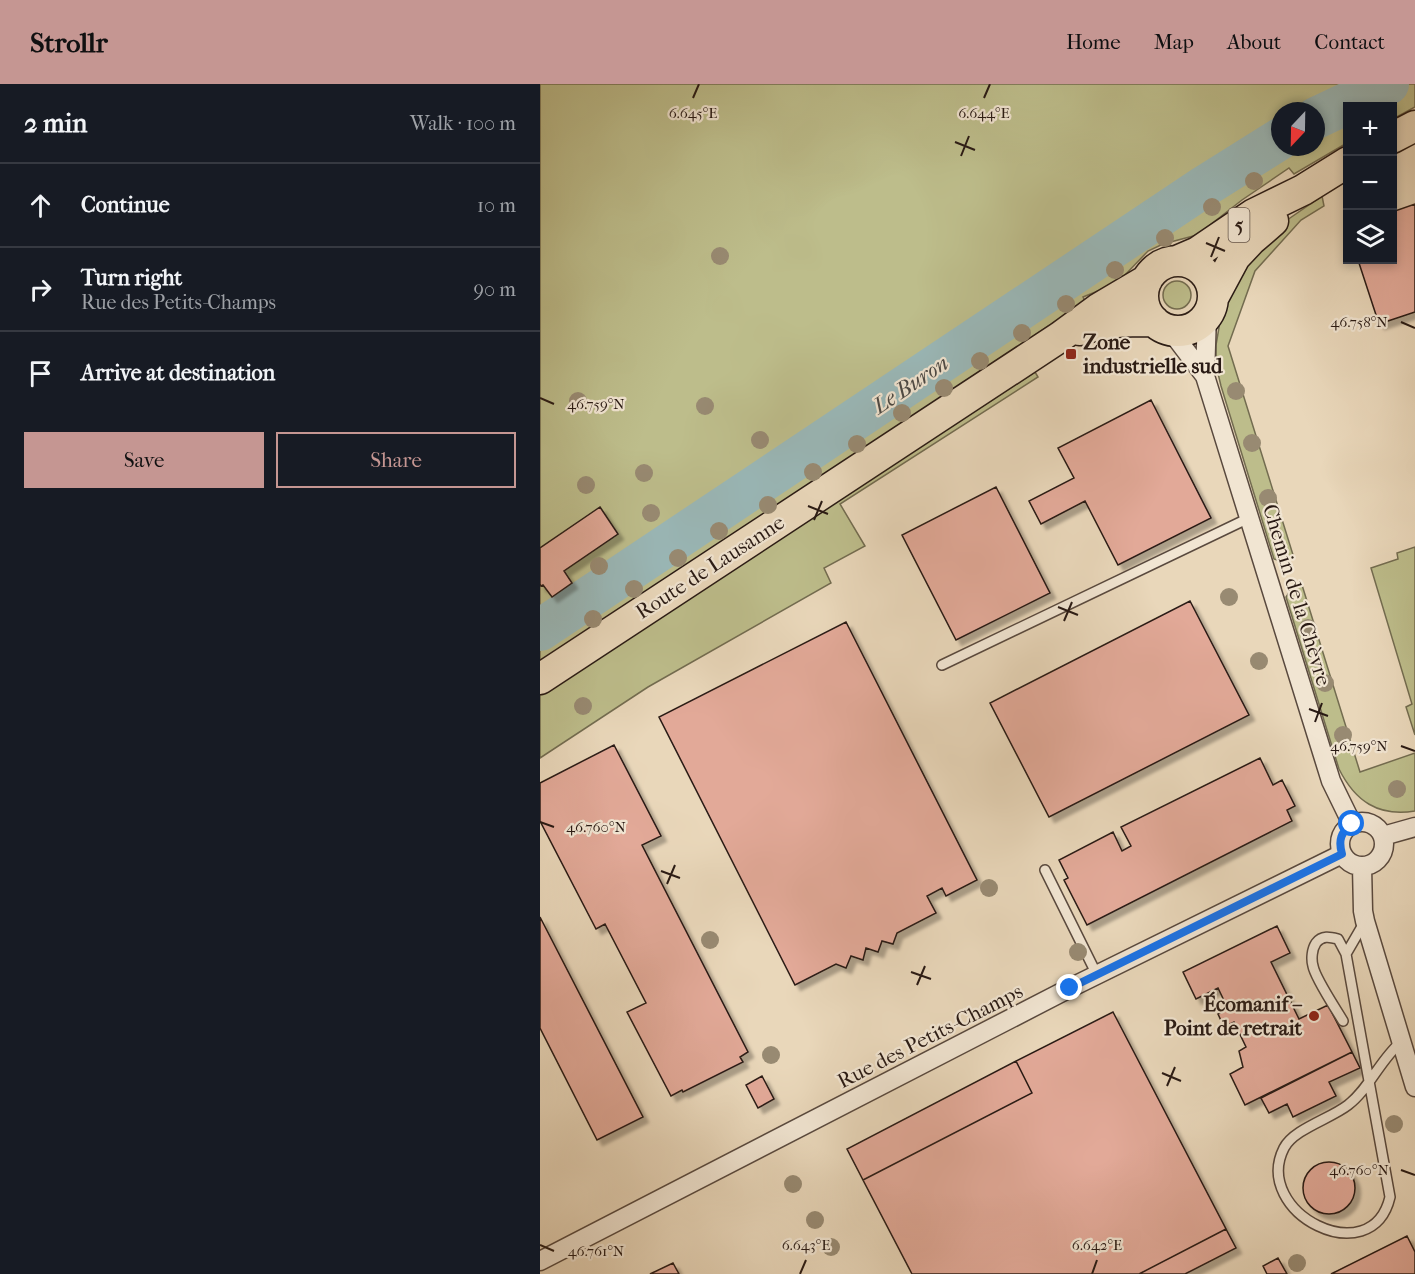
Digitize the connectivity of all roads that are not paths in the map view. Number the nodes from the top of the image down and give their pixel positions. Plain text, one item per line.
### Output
1 (1415, 126) edge
2 (1397, 135) edge
3 (1343, 165) edge
4 (1303, 190) junction
5 (1177, 261) junction
6 (1147, 280) junction
7 (1210, 306) junction
8 (1162, 326) junction
9 (1060, 337) junction
10 (1205, 376) junction
11 (1249, 518) junction
12 (942, 665) dead end
13 (540, 679) edge
14 (1352, 824) junction
15 (1415, 827) edge
16 (1383, 836) junction
17 (1342, 854) junction
18 (1362, 866) junction
19 (1045, 870) dead end
20 (1365, 921) junction
21 (1346, 954) junction
22 (1097, 975) junction
23 (1343, 1021) dead end
24 (1401, 1042) junction
25 (1369, 1080) junction
26 (1415, 1087) edge
27 (540, 1261) edge

1 - 2 main road
3 - 4 main road, 5
4 - 5 main road, 5
4 - 7 main road, 5
5 - 6 main road
5 - 7 main road
6 - 8 main road
6 - 9 main road, Route de Lausanne
7 - 8 main road
7 - 10 street, Chemin de la Chèvre
8 - 9 main road, Route de Lausanne
8 - 10 street, Chemin de la Chèvre
9 - 13 main road, Route de Lausanne
10 - 11 street, Chemin de la Chèvre
11 - 12 lane
11 - 14 street, Chemin de la Chèvre
14 - 16 street
14 - 17 street
15 - 16 street
16 - 18 street
17 - 18 street
17 - 22 street, Rue des Petits-Champs
18 - 20 street
19 - 22 lane
20 - 21 lane
20 - 24 street
21 - 23 lane
21 - 25 lane
22 - 27 street, Rue des Petits-Champs
24 - 25 lane
24 - 26 street
25 - 25 lane

